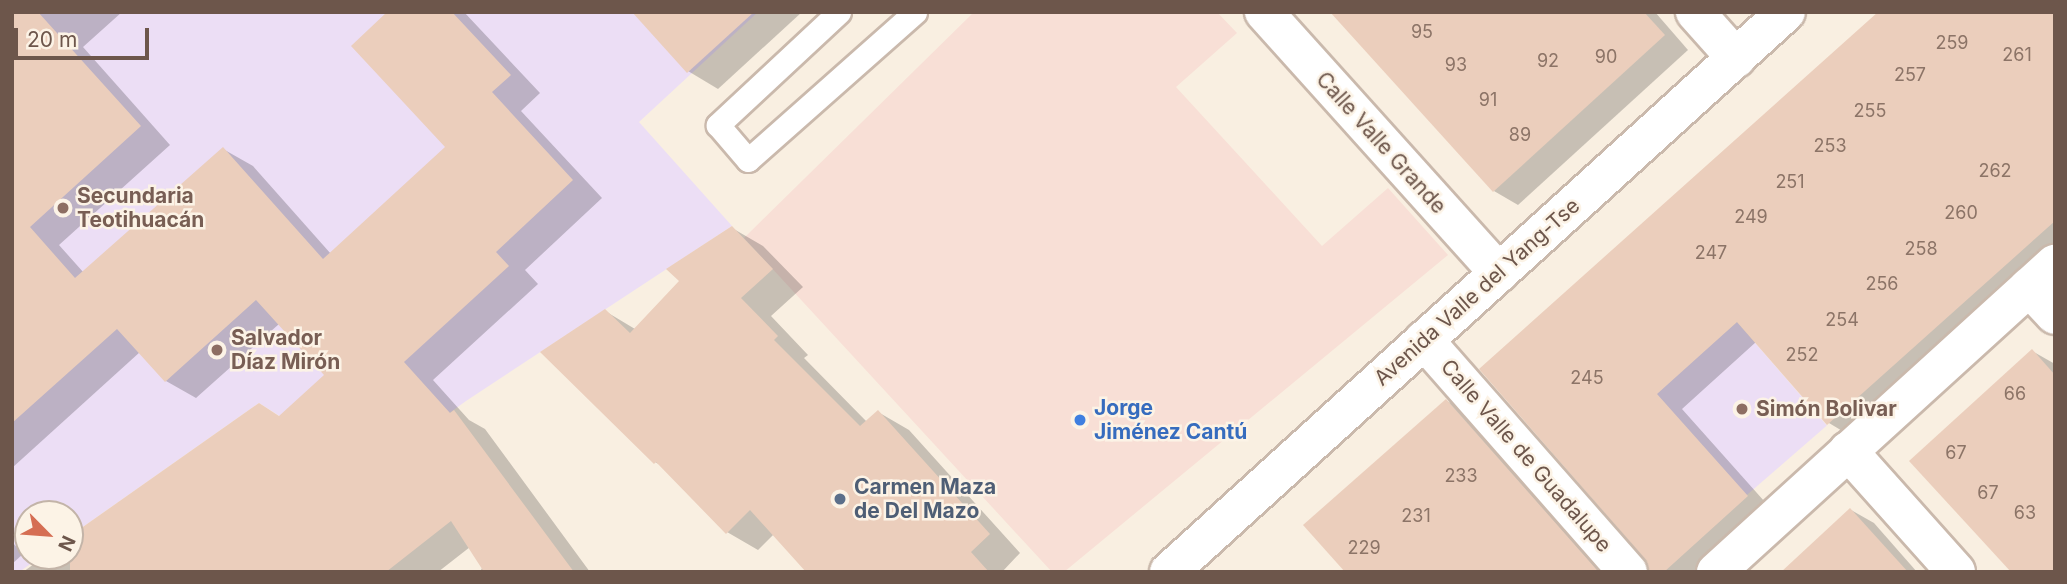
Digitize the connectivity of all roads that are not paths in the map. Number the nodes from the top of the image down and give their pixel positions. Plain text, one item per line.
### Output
1 (839, 12) edge
2 (915, 12) edge
3 (1264, 12) edge
4 (1695, 12) edge
5 (1786, 12) edge
6 (1736, 58) junction
7 (1499, 273) junction
8 (2042, 275) edge
9 (2055, 315) edge
10 (1424, 340) junction
11 (1848, 452) junction
12 (1169, 572) edge
13 (1628, 572) edge
14 (1716, 572) edge
15 (1956, 572) edge

1 - 2 lane
3 - 7 street, Calle Valle Grande
4 - 6 street
5 - 6 street, Avenida Valle del Yang-Tse
6 - 7 street, Avenida Valle del Yang-Tse
7 - 10 street, Avenida Valle del Yang-Tse
8 - 9 street
8 - 11 street
10 - 12 street, Avenida Valle del Yang-Tse
10 - 13 street, Calle Valle de Guadalupe
11 - 14 street
11 - 15 street

